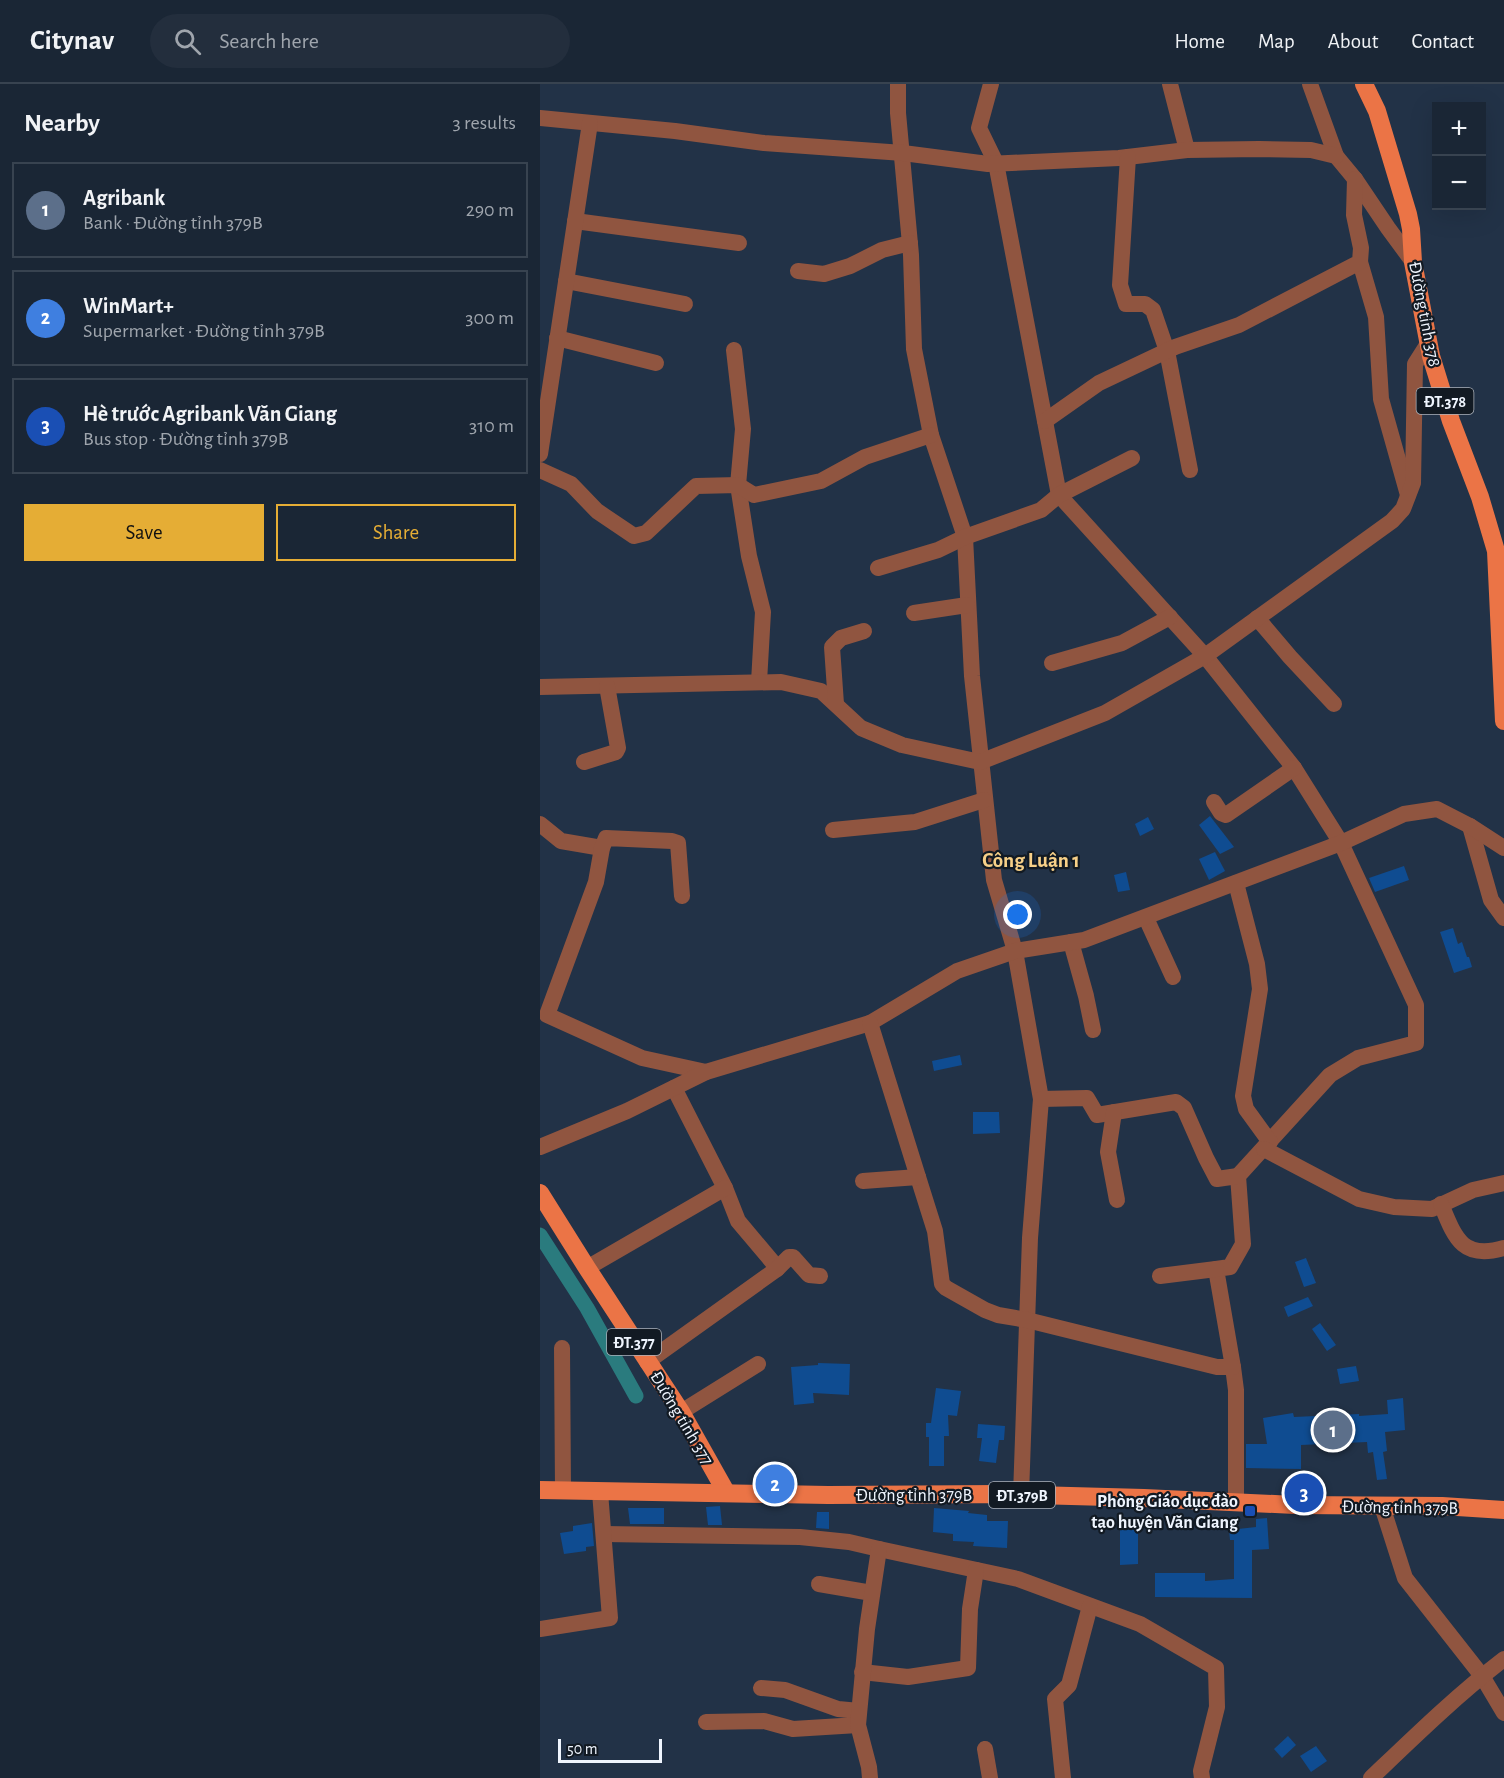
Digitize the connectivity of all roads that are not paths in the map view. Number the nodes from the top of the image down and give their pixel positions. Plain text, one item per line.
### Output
1 (898, 84) edge
2 (991, 84) edge
3 (1170, 84) edge
4 (1310, 84) edge
5 (1364, 84) edge
6 (540, 118) edge
7 (590, 123) junction
8 (1187, 150) junction
9 (903, 153) junction
10 (1336, 156) junction
11 (1128, 157) junction
12 (996, 164) junction
13 (1355, 179) junction
14 (575, 221) junction
15 (740, 243) dead end
16 (910, 243) junction
17 (1360, 262) junction
18 (1413, 262) junction
19 (798, 271) dead end
20 (566, 281) junction
21 (685, 304) dead end
22 (557, 338) junction
23 (1430, 342) junction
24 (734, 350) dead end
25 (1167, 351) junction
26 (656, 363) dead end
27 (1045, 421) junction
28 (931, 435) junction
29 (540, 454) edge
30 (1132, 458) dead end
31 (540, 470) edge
32 (1190, 470) dead end
33 (738, 484) junction
34 (1059, 495) junction
35 (1408, 496) junction
36 (964, 537) junction
37 (878, 568) dead end
38 (967, 605) junction
39 (914, 613) dead end
40 (1170, 617) junction
41 (1257, 618) junction
42 (864, 631) dead end
43 (1205, 656) junction
44 (1052, 663) dead end
45 (759, 682) junction
46 (607, 686) junction
47 (540, 687) edge
48 (836, 704) junction
49 (1334, 704) dead end
50 (1504, 722) edge
51 (584, 762) dead end
52 (980, 762) junction
53 (1294, 768) junction
54 (984, 800) junction
55 (1214, 802) dead end
56 (540, 824) edge
57 (1470, 826) junction
58 (833, 830) dead end
59 (1341, 843) junction
60 (602, 848) junction
61 (1504, 848) edge
62 (1236, 883) junction
63 (682, 896) dead end
64 (1146, 918) junction
65 (1504, 918) edge
66 (1071, 942) junction
67 (1016, 951) junction
68 (1173, 977) dead end
69 (870, 1023) junction
70 (1093, 1030) dead end
71 (706, 1072) junction
72 (674, 1088) junction
73 (1041, 1099) junction
74 (1114, 1112) junction
75 (1267, 1146) junction
76 (540, 1147) edge
77 (918, 1176) junction
78 (1238, 1176) junction
79 (863, 1181) dead end
80 (1504, 1183) edge
81 (725, 1188) junction
82 (540, 1193) edge
83 (1117, 1200) dead end
84 (1442, 1204) junction
85 (1504, 1248) edge
86 (587, 1268) junction
87 (777, 1269) junction
88 (1216, 1269) junction
89 (820, 1276) dead end
90 (1160, 1276) dead end
91 (1027, 1320) junction
92 (562, 1348) dead end
93 (647, 1362) junction
94 (758, 1364) dead end
95 (1233, 1367) junction
96 (681, 1412) junction
97 (540, 1490) edge
98 (563, 1490) junction
99 (600, 1492) junction
100 (726, 1492) junction
101 (1021, 1495) junction
102 (1236, 1503) junction
103 (1382, 1506) junction
104 (1504, 1510) edge
105 (604, 1534) junction
106 (879, 1549) junction
107 (976, 1570) junction
108 (819, 1584) dead end
109 (872, 1593) junction
110 (1090, 1606) junction
111 (540, 1629) edge
112 (1504, 1659) edge
113 (862, 1672) junction
114 (1482, 1676) junction
115 (760, 1688) dead end
116 (1504, 1713) edge
117 (859, 1718) junction
118 (706, 1722) dead end
119 (985, 1749) dead end
120 (870, 1778) edge
121 (990, 1778) edge
122 (1063, 1778) edge
123 (1202, 1778) edge
124 (1371, 1778) edge

1 - 9 street
2 - 12 street
3 - 8 street
4 - 10 street
5 - 18 main road, Đường tỉnh 378 / ĐT.378
6 - 7 street
7 - 9 street
7 - 14 street
8 - 10 street
8 - 11 street
9 - 12 street
9 - 16 street
10 - 13 street
11 - 12 street
11 - 25 street
12 - 27 street
13 - 17 street
13 - 18 street
14 - 15 street
14 - 20 street
16 - 19 street
16 - 28 street
17 - 25 street
17 - 35 street
18 - 23 main road, Đường tỉnh 378 / ĐT.378
20 - 21 street
20 - 22 street
22 - 26 street
22 - 29 street
23 - 35 street
23 - 50 main road, Đường tỉnh 378 / ĐT.378
24 - 33 street
25 - 27 street
25 - 32 street
27 - 34 street
28 - 33 street
28 - 36 street
30 - 34 street
31 - 33 street
33 - 45 street
34 - 36 street
34 - 40 street
35 - 41 street
36 - 37 street
36 - 38 street
38 - 39 street
38 - 52 street
40 - 43 street
40 - 44 street
41 - 43 street
41 - 49 street
42 - 48 street
43 - 52 street
43 - 53 street
45 - 46 street
45 - 48 street
46 - 47 street
46 - 51 street
48 - 52 street
52 - 54 street
53 - 55 street
53 - 59 street
54 - 58 street
54 - 67 street
56 - 60 street
57 - 59 street
57 - 61 street
57 - 65 street
59 - 62 street
59 - 75 street
60 - 63 street
60 - 71 street
62 - 64 street
62 - 75 street
64 - 66 street
64 - 68 street
66 - 67 street
66 - 70 street
67 - 69 street
67 - 73 street
69 - 71 street
69 - 77 street
71 - 72 street
72 - 76 street
72 - 81 street
73 - 74 street
73 - 91 street
74 - 78 street
74 - 83 street
75 - 78 street
75 - 84 street
77 - 79 street
77 - 91 street
78 - 88 street
80 - 84 street
81 - 86 street
81 - 87 street
82 - 86 main road, Đường tỉnh 377 / ĐT.377
84 - 85 street
86 - 93 main road, Đường tỉnh 377 / ĐT.377
87 - 89 street
87 - 93 street
88 - 90 street
88 - 95 street
91 - 95 street
91 - 101 street
92 - 98 street
93 - 96 main road, Đường tỉnh 377 / ĐT.377
94 - 96 street
95 - 102 street
96 - 100 main road, Đường tỉnh 377 / ĐT.377
97 - 98 main road, Đường tỉnh 379B / ĐT.379B
98 - 99 main road, Đường tỉnh 379B / ĐT.379B
99 - 100 main road, Đường tỉnh 379B / ĐT.379B
99 - 105 street
100 - 101 main road, Đường tỉnh 379B / ĐT.379B
101 - 102 main road, Đường tỉnh 379B / ĐT.379B
102 - 103 main road, Đường tỉnh 379B / ĐT.379B
103 - 104 main road, Đường tỉnh 379B / ĐT.379B
103 - 114 street
105 - 106 street
105 - 111 street
106 - 107 street
106 - 109 street
107 - 110 street
107 - 113 street
108 - 109 street
109 - 113 street
110 - 122 street
110 - 123 street
112 - 114 street
113 - 117 street
114 - 116 street
114 - 124 street
115 - 117 street
117 - 118 street
117 - 120 street
119 - 121 street

